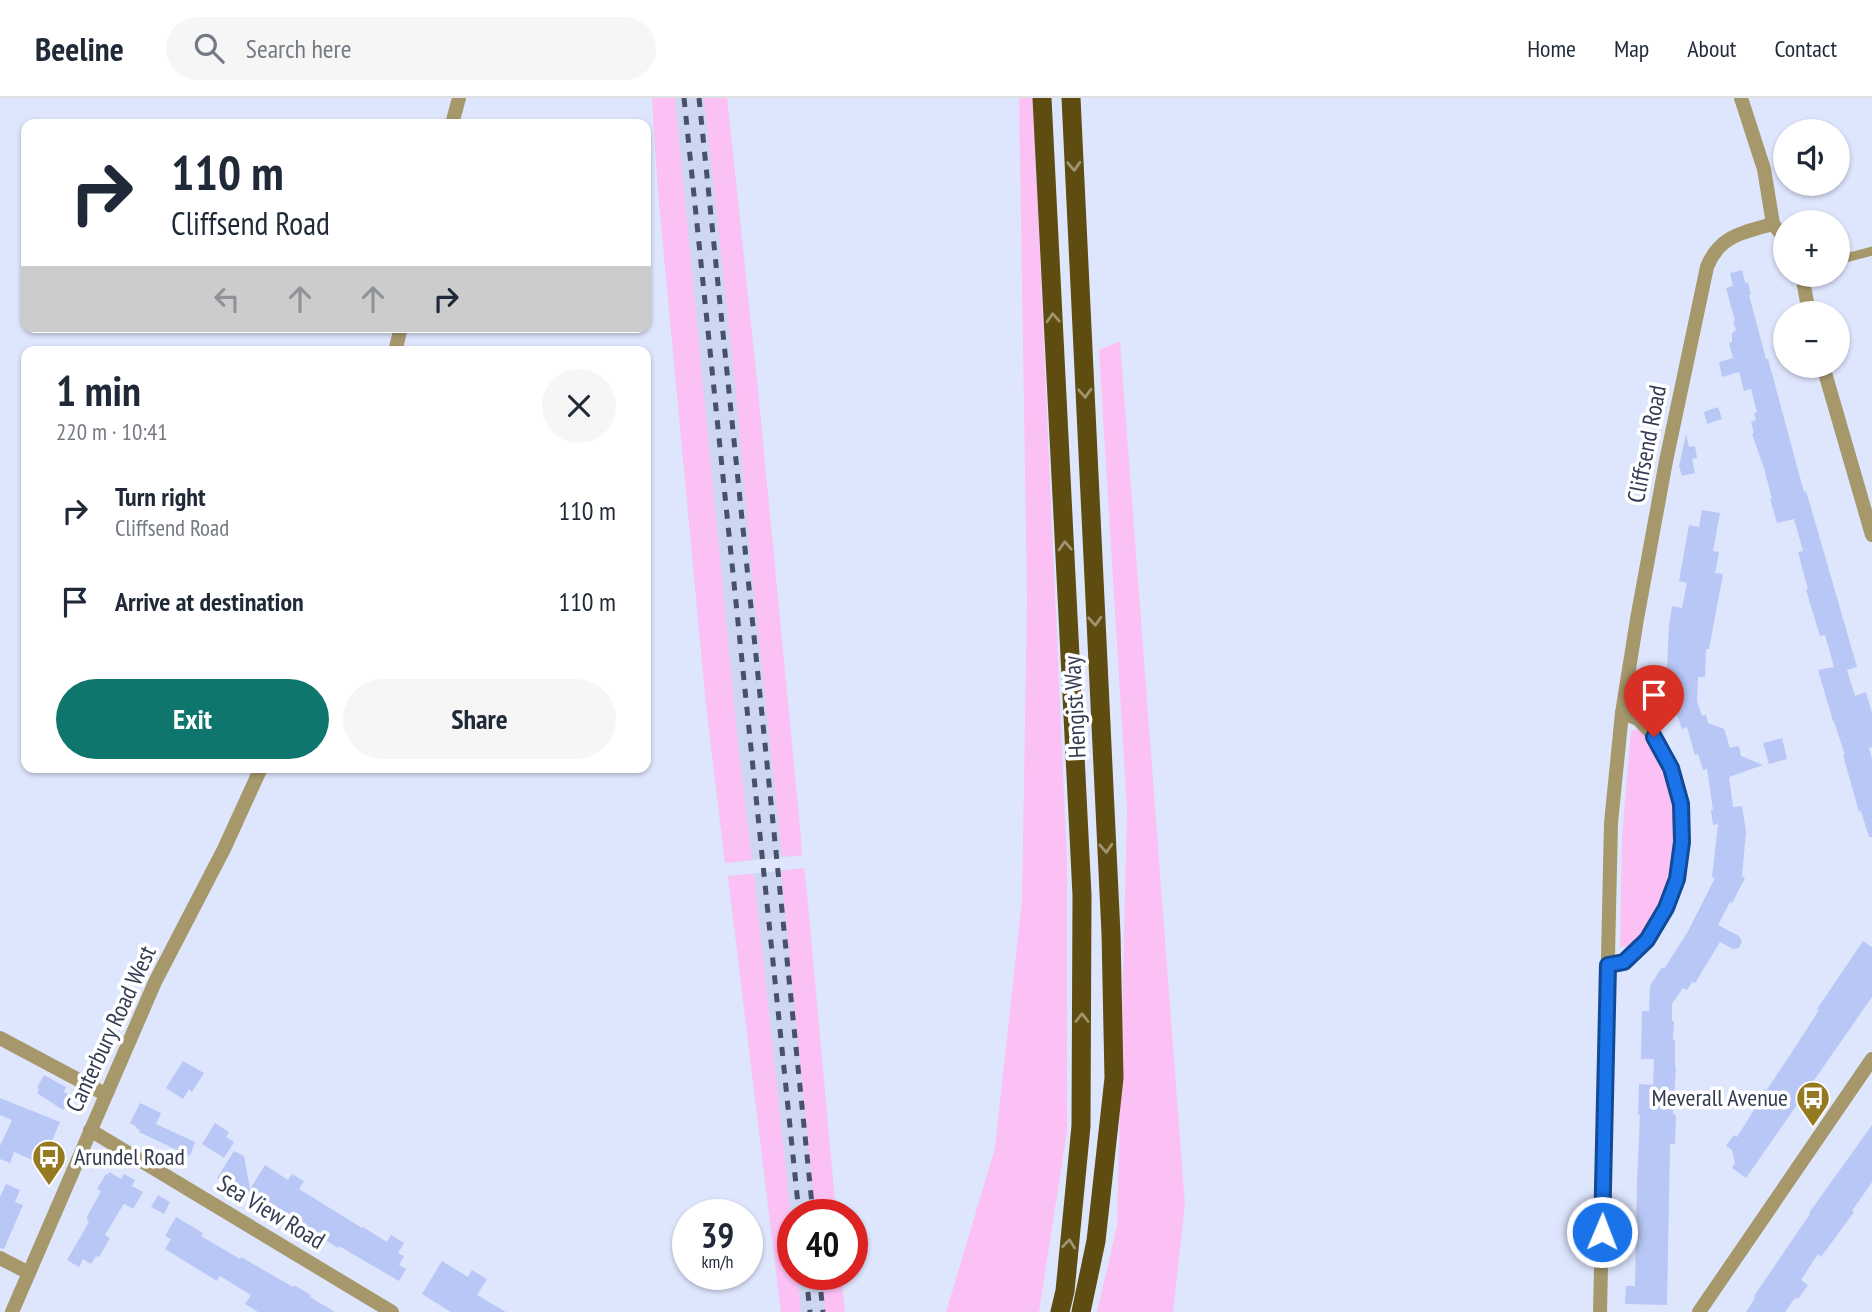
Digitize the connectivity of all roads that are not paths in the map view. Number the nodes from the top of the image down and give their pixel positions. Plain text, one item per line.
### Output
1 (459, 98) edge
2 (1042, 98) edge
3 (1071, 98) edge
4 (1741, 98) edge
5 (453, 119) edge
6 (1773, 225) joint
7 (1872, 251) edge
8 (1850, 257) edge
9 (1826, 378) edge
10 (1872, 535) edge
11 (1622, 713) junction
12 (259, 773) edge
13 (1608, 965) junction
14 (0, 1038) edge
15 (1872, 1059) edge
16 (105, 1094) junction
17 (90, 1130) junction
18 (0, 1258) edge
19 (29, 1273) junction
20 (12, 1312) edge
21 (392, 1312) edge
22 (1060, 1312) edge
23 (1081, 1312) edge
24 (1600, 1312) edge
25 (1699, 1312) edge

1 - 5 street
22 -> 2 highway, Hengist Way
3 -> 23 highway, Hengist Way
4 - 6 street
6 - 11 street, Cliffsend Road
7 - 8 lane
9 - 10 street
11 - 13 street, Cliffsend Road
11 - 13 street
12 - 16 street, Canterbury Road West
13 - 24 street, Cliffsend Road
14 - 16 street
15 - 25 street
16 - 17 street, Canterbury Road West
17 - 19 street, Canterbury Road West
17 - 21 street, Sea View Road
18 - 19 street
19 - 20 street, Canterbury Road West

